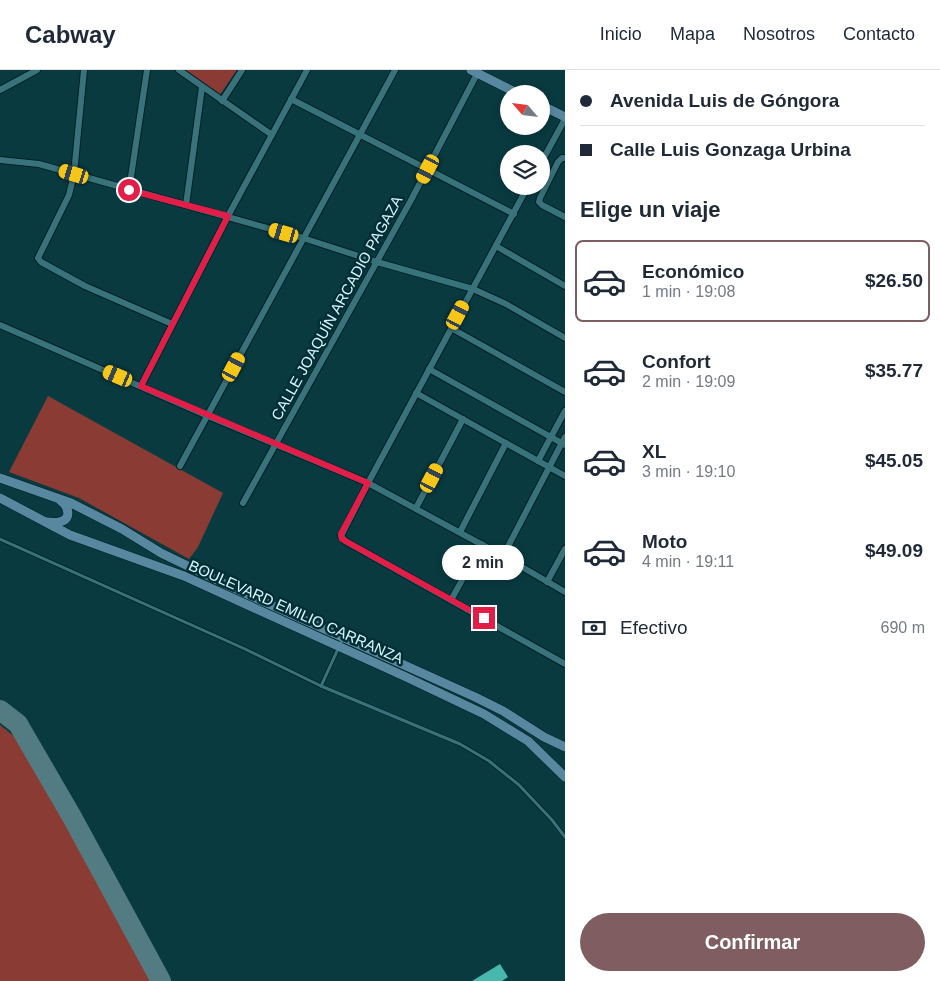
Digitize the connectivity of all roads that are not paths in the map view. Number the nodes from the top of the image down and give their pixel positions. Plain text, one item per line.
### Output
1 (37, 70) edge
2 (84, 70) edge
3 (147, 70) edge
4 (179, 70) edge
5 (242, 70) edge
6 (307, 70) edge
7 (395, 70) edge
8 (476, 71) edge
9 (502, 85) edge
10 (202, 87) junction
11 (0, 90) edge
12 (291, 99) junction
13 (222, 101) junction
14 (550, 110) edge
15 (565, 118) edge
16 (360, 134) junction
17 (272, 135) junction
18 (550, 146) edge
19 (565, 158) edge
20 (0, 160) edge
21 (428, 169) junction
22 (74, 174) junction
23 (129, 190) junction
24 (524, 195) edge
25 (186, 205) junction
26 (514, 214) junction
27 (228, 216) junction
28 (565, 217) edge
29 (303, 238) junction
30 (496, 246) junction
31 (377, 262) junction
32 (565, 286) edge
33 (473, 289) junction
34 (172, 324) junction
35 (0, 325) edge
36 (451, 328) junction
37 (565, 338) edge
38 (430, 369) junction
39 (141, 386) junction
40 (565, 392) edge
41 (416, 393) junction
42 (565, 411) edge
43 (208, 416) junction
44 (463, 419) junction
45 (551, 437) junction
46 (564, 442) edge
47 (276, 444) junction
48 (506, 444) junction
49 (538, 462) junction
50 (180, 466) dead end
51 (549, 468) junction
52 (565, 476) edge
53 (0, 478) edge
54 (368, 483) junction
55 (52, 495) junction
56 (0, 498) edge
57 (243, 503) dead end
58 (416, 508) junction
59 (44, 522) junction
60 (460, 532) junction
61 (0, 538) edge
62 (482, 544) junction
63 (565, 549) edge
64 (503, 556) junction
65 (547, 582) junction
66 (565, 592) edge
67 (451, 600) junction
68 (343, 637) junction
69 (338, 646) junction
70 (565, 664) edge
71 (321, 686) junction
72 (565, 747) edge
73 (565, 777) edge
74 (565, 837) edge

1 - 11 street
2 - 22 street
3 - 23 street
4 - 10 street
5 - 13 street
6 - 12 street
7 - 16 street
8 - 9 street
8 - 21 street, CALLE JOAQUÍN ARCADIO PAGAZA
10 - 13 street
10 - 25 street
12 - 16 street
12 - 17 street
13 - 17 street
14 - 15 street
15 - 18 street
16 - 21 street
16 - 29 street
17 - 27 street
19 - 28 street
20 - 22 street
21 - 26 street
21 - 31 street, CALLE JOAQUÍN ARCADIO PAGAZA
22 - 23 street
22 - 34 street
23 - 25 street
24 - 26 street
25 - 27 street
26 - 30 street
27 - 29 street
27 - 34 street
29 - 31 street
29 - 43 street
30 - 32 street
30 - 33 street
31 - 33 street
31 - 47 street, CALLE JOAQUÍN ARCADIO PAGAZA
33 - 36 street
33 - 37 street
34 - 39 street
35 - 39 street
36 - 38 street
36 - 40 street
38 - 41 street
38 - 45 street
39 - 43 street
41 - 44 street
41 - 54 street
42 - 45 street
43 - 47 street
43 - 50 street
44 - 48 street
44 - 58 street
45 - 46 street
45 - 49 street
46 - 51 street
47 - 54 street
47 - 57 street, CALLE JOAQUÍN ARCADIO PAGAZA
48 - 49 street
48 - 60 street
49 - 51 street
51 - 52 street
51 - 64 street
53 - 55 street, BOULEVARD EMILIO CARRANZA
54 - 58 street
54 - 67 street
55 - 59 street
55 - 68 street, BOULEVARD EMILIO CARRANZA
56 - 59 street, BOULEVARD EMILIO CARRANZA
58 - 60 street
59 - 69 street, BOULEVARD EMILIO CARRANZA
60 - 62 street
61 - 71 lane
62 - 64 street
62 - 67 street
63 - 65 street
64 - 65 street
65 - 66 street
67 - 70 street
68 - 69 lane
68 - 72 street, BOULEVARD EMILIO CARRANZA
69 - 71 lane
69 - 73 street, BOULEVARD EMILIO CARRANZA
71 - 74 lane

